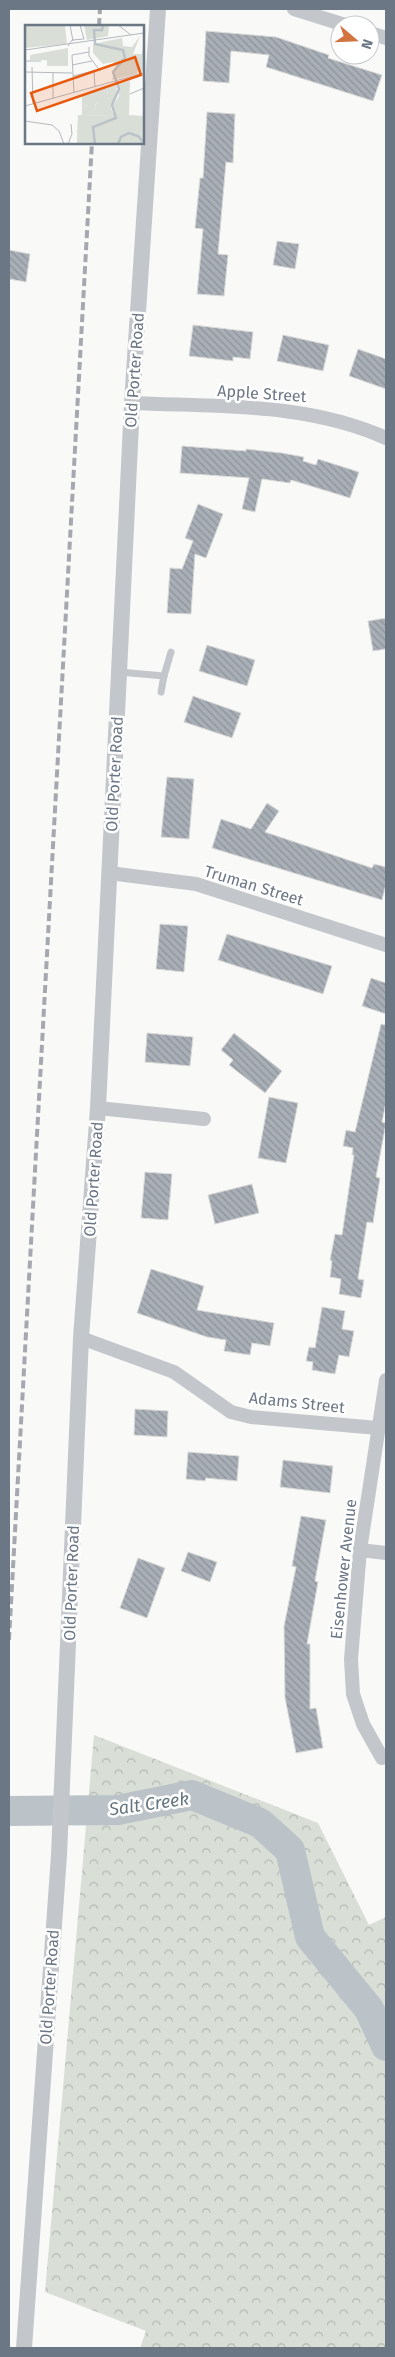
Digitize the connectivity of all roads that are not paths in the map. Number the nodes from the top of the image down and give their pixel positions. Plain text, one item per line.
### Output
1 (158, 9) edge
2 (294, 9) edge
3 (330, 20) edge
4 (132, 403) junction
5 (386, 438) edge
6 (171, 652) dead end
7 (119, 672) junction
8 (164, 676) junction
9 (160, 692) dead end
10 (109, 873) junction
11 (386, 945) edge
12 (98, 1108) junction
13 (204, 1119) dead end
14 (81, 1338) junction
15 (386, 1380) edge
16 (378, 1428) junction
17 (360, 1550) junction
18 (386, 1553) edge
19 (382, 1758) dead end
20 (24, 2348) edge

1 - 4 street, Old Porter Road
2 - 3 street
4 - 5 street, Apple Street
4 - 7 street, Old Porter Road
6 - 8 lane
7 - 8 lane
7 - 10 street, Old Porter Road
8 - 9 lane
10 - 11 street, Truman Street
10 - 12 street, Old Porter Road
12 - 13 street
12 - 14 street, Old Porter Road
14 - 16 street, Adams Street
14 - 20 street, Old Porter Road
15 - 16 street, Eisenhower Avenue
16 - 17 street, Eisenhower Avenue
17 - 18 street
17 - 19 street, Eisenhower Avenue

